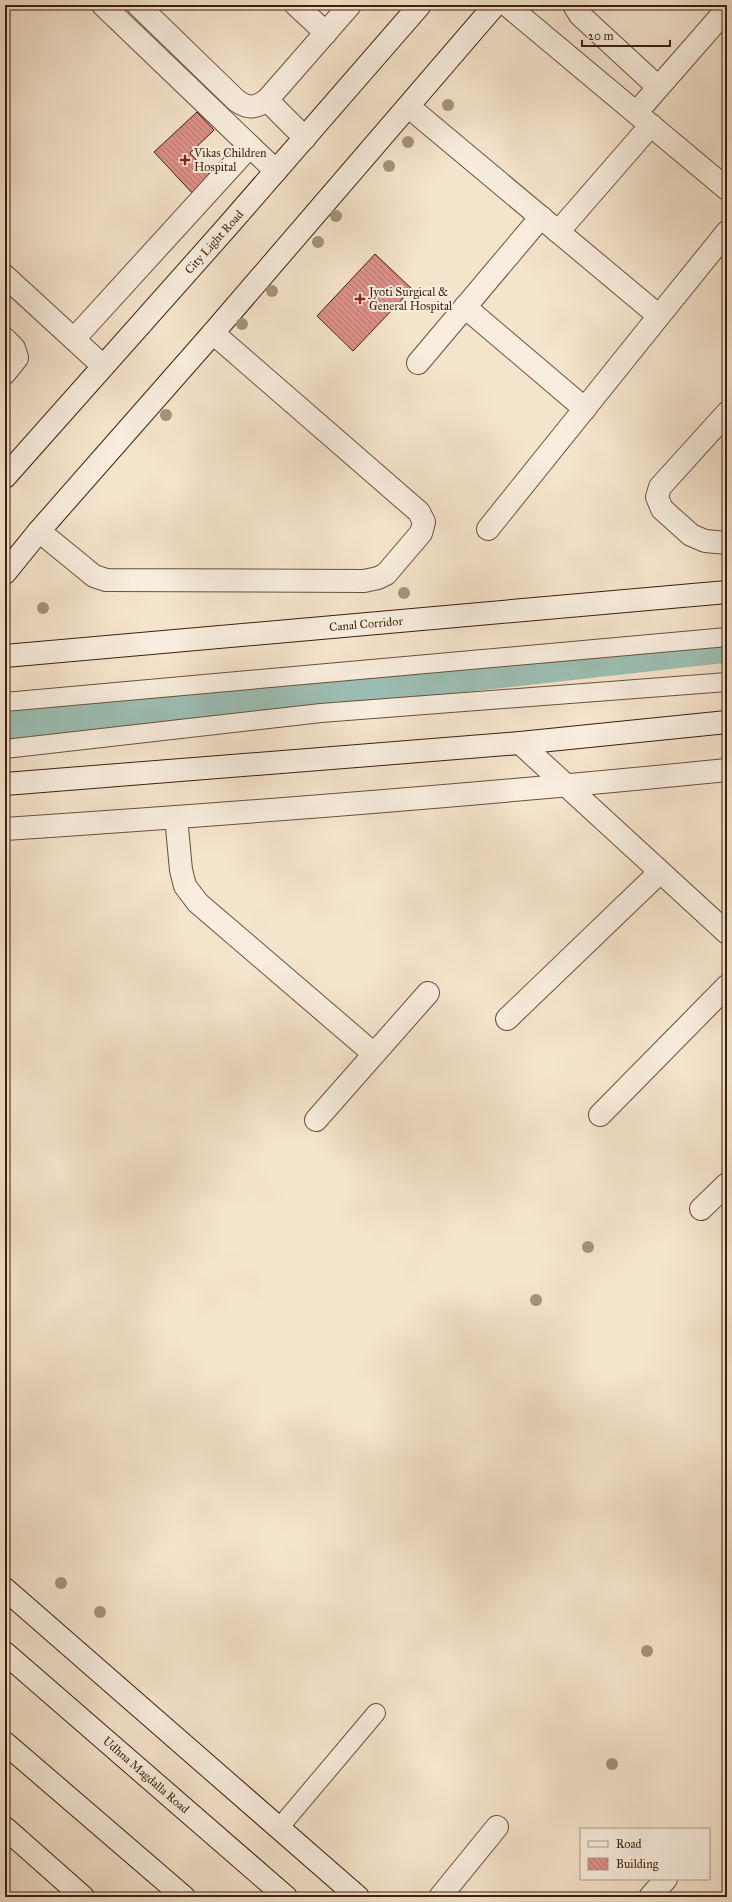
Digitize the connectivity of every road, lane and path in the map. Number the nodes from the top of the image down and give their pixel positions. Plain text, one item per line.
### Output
1 (103, 5) edge
2 (138, 5) edge
3 (296, 5) edge
4 (350, 5) edge
5 (420, 5) edge
6 (495, 5) edge
7 (506, 5) edge
8 (574, 5) edge
9 (727, 9) edge
10 (326, 33) junction
11 (658, 88) junction
12 (267, 100) junction
13 (409, 107) junction
14 (643, 119) junction
15 (305, 138) junction
16 (250, 146) junction
17 (276, 171) junction
18 (727, 189) edge
19 (541, 217) junction
20 (558, 232) junction
21 (727, 232) edge
22 (5, 276) edge
23 (465, 307) junction
24 (659, 316) junction
25 (213, 334) junction
26 (5, 339) edge
27 (74, 339) junction
28 (418, 363) dead end
29 (103, 366) junction
30 (5, 373) edge
31 (585, 409) junction
32 (727, 413) edge
33 (6, 475) edge
34 (488, 529) dead end
35 (39, 531) junction
36 (727, 542) edge
37 (5, 573) edge
38 (727, 592) edge
39 (727, 637) edge
40 (5, 656) edge
41 (727, 682) edge
42 (5, 702) edge
43 (727, 722) edge
44 (520, 743) junction
45 (5, 749) edge
46 (727, 770) edge
47 (5, 784) edge
48 (566, 786) junction
49 (176, 817) junction
50 (5, 829) edge
51 (660, 872) junction
52 (727, 933) edge
53 (727, 986) edge
54 (428, 993) dead end
55 (507, 1019) dead end
56 (374, 1054) junction
57 (600, 1115) dead end
58 (316, 1120) dead end
59 (727, 1184) edge
60 (701, 1209) dead end
61 (5, 1589) edge
62 (5, 1653) edge
63 (376, 1713) dead end
64 (5, 1743) edge
65 (497, 1827) dead end
66 (5, 1828) edge
67 (279, 1828) junction
68 (665, 1880) edge
69 (83, 1897) edge
70 (184, 1897) edge
71 (286, 1897) edge
72 (358, 1897) edge
73 (440, 1897) edge
74 (650, 1897) edge

1 - 16 street
2 - 12 street
3 - 10 street
4 - 10 street
5 - 15 street, City Light Road
6 - 13 street
7 - 14 street
8 - 11 street
9 - 11 street
10 - 12 street
11 - 14 street
12 - 15 street
13 - 19 street
13 - 25 street
14 - 18 street
14 - 20 street
15 - 17 street, City Light Road
16 - 17 street
16 - 27 street
17 - 29 street, City Light Road
19 - 20 street
19 - 23 street
20 - 24 street
21 - 24 street
22 - 27 street
23 - 28 street
23 - 31 street
24 - 31 street
25 - 35 street
25 - 35 street
26 - 30 street
27 - 29 street
29 - 33 street, City Light Road
31 - 34 street
32 - 36 street
35 - 37 street
38 - 40 street, Canal Corridor
39 - 42 lane
41 - 45 lane
43 - 44 street
44 - 47 street
44 - 48 street
46 - 48 street
48 - 49 street
48 - 51 street
49 - 50 street
49 - 56 street
51 - 52 street
51 - 55 street
53 - 57 street
54 - 56 street
56 - 58 street
59 - 60 street
61 - 67 street
62 - 71 street, Udhna Magdalla Road
63 - 67 lane
64 - 70 street
65 - 73 street
66 - 69 street
67 - 72 street
68 - 74 street

